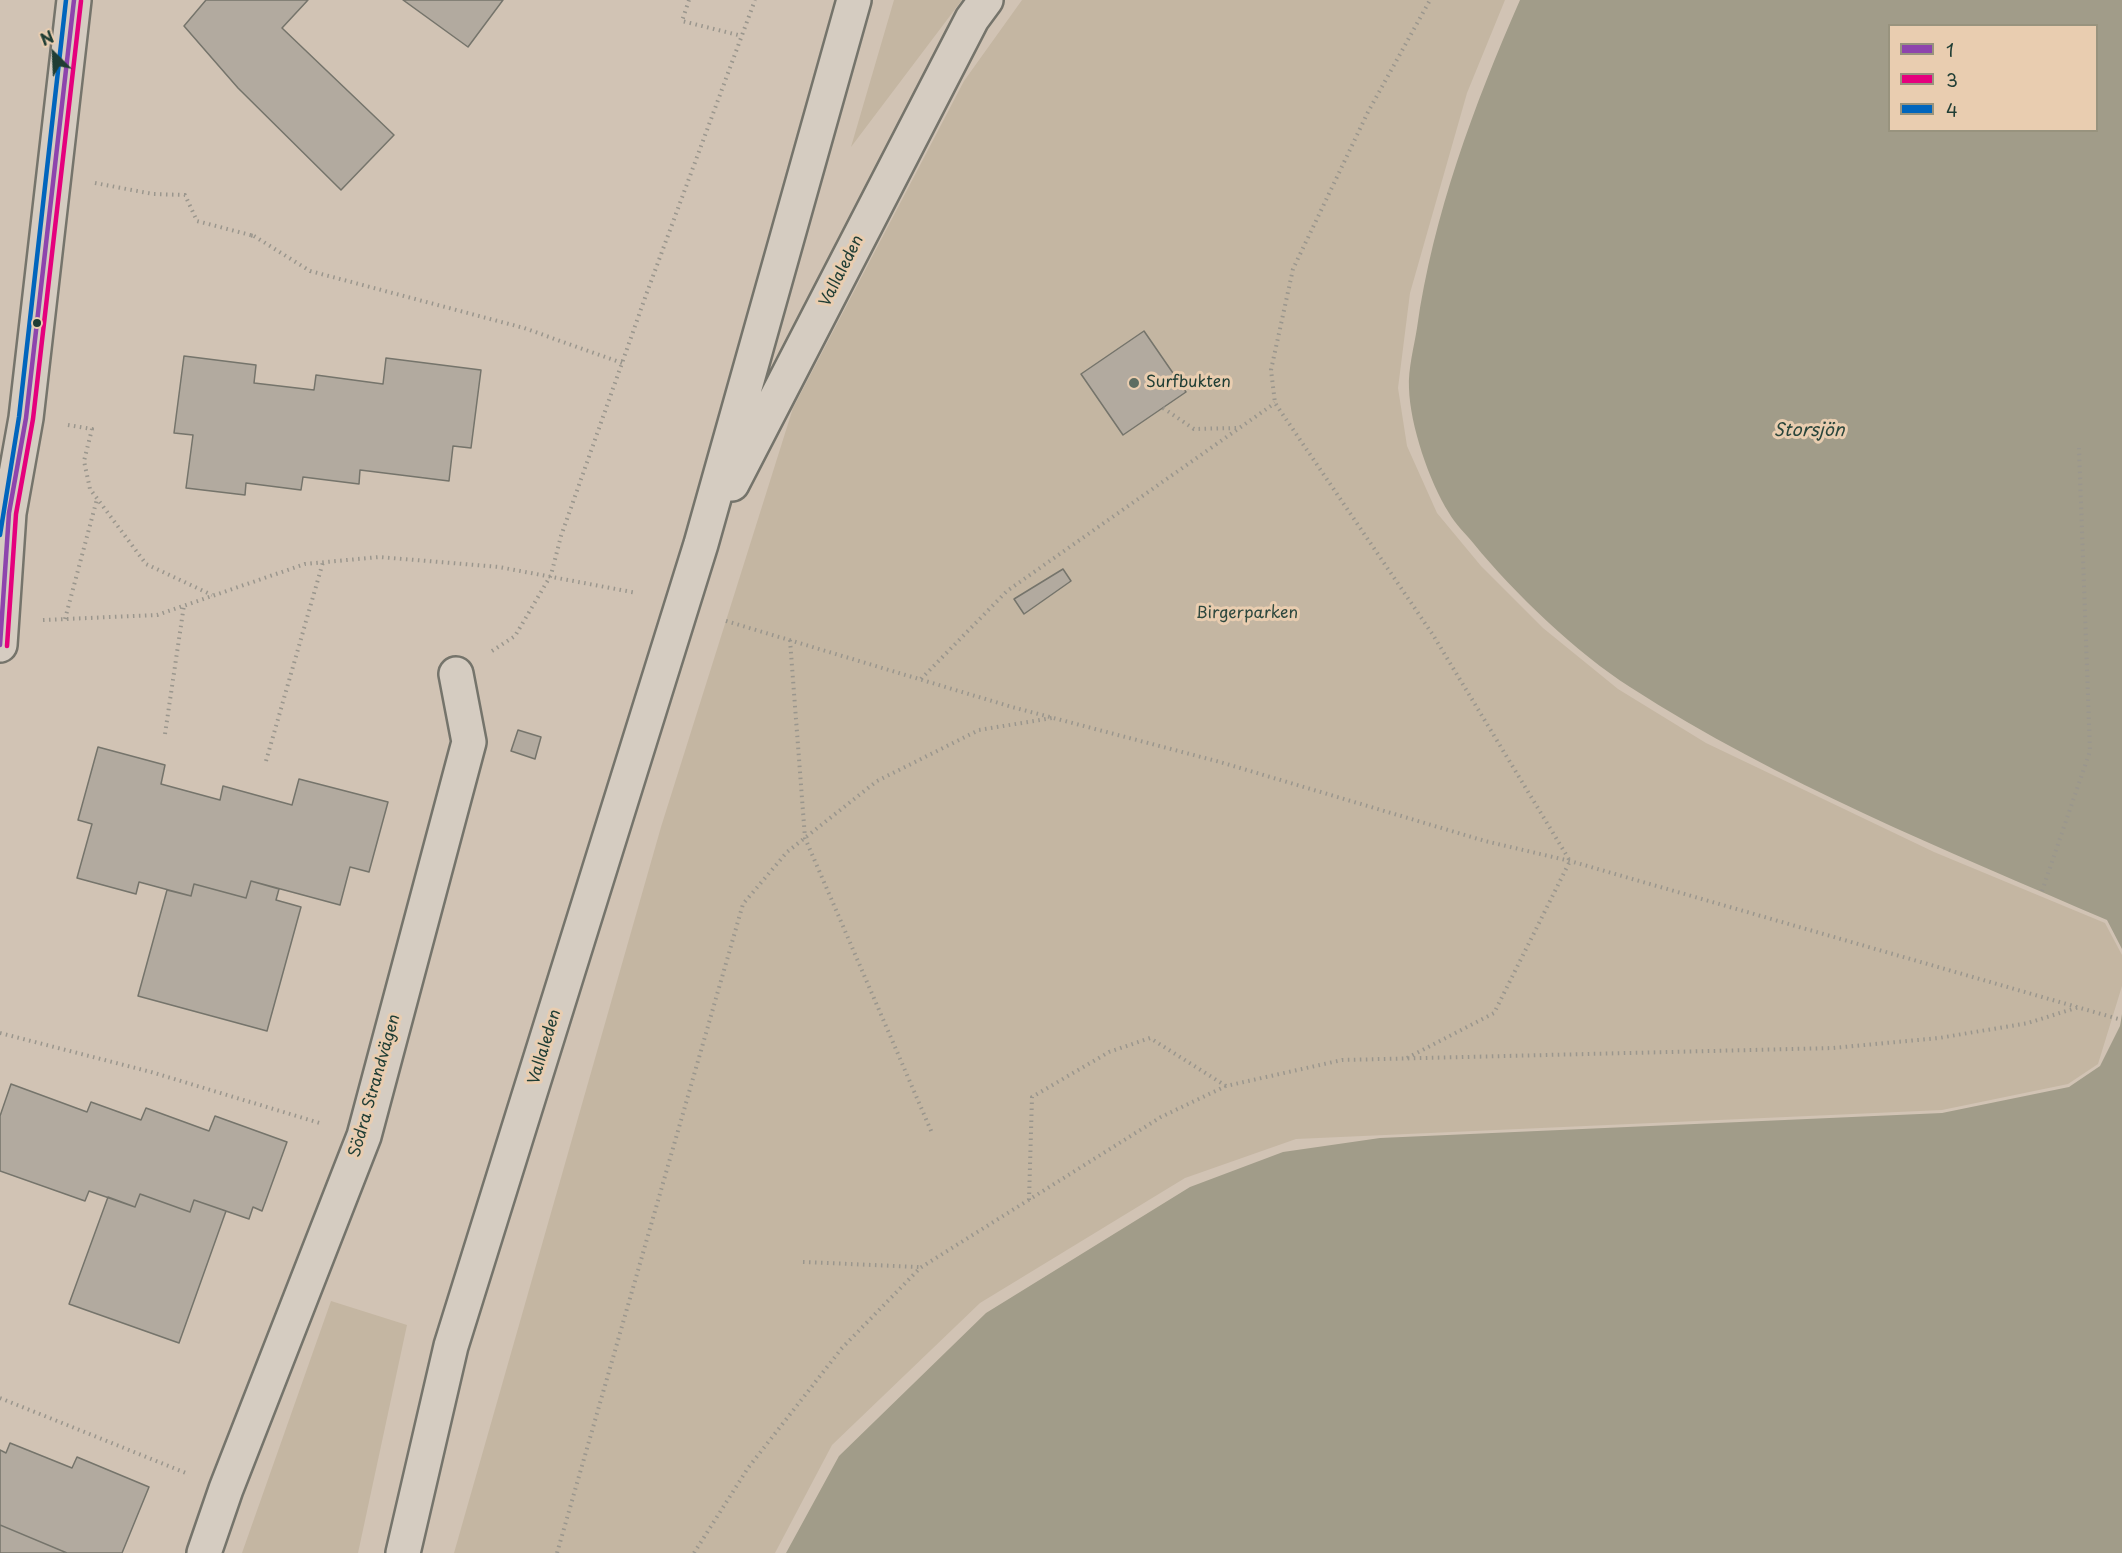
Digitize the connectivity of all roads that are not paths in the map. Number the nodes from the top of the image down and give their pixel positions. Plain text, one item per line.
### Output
1 (74, 0) edge
2 (854, 0) edge
3 (986, 0) edge
4 (4, 512) edge
5 (701, 544) junction
6 (2, 634) edge
7 (456, 674) road end
8 (204, 1553) edge
9 (403, 1553) edge

1 - 4 main road
2 - 5 main road, Vallaleden
3 - 5 main road, Vallaleden
4 - 6 main road
5 - 9 main road, Vallaleden
7 - 8 main road, Södra Strandvägen

